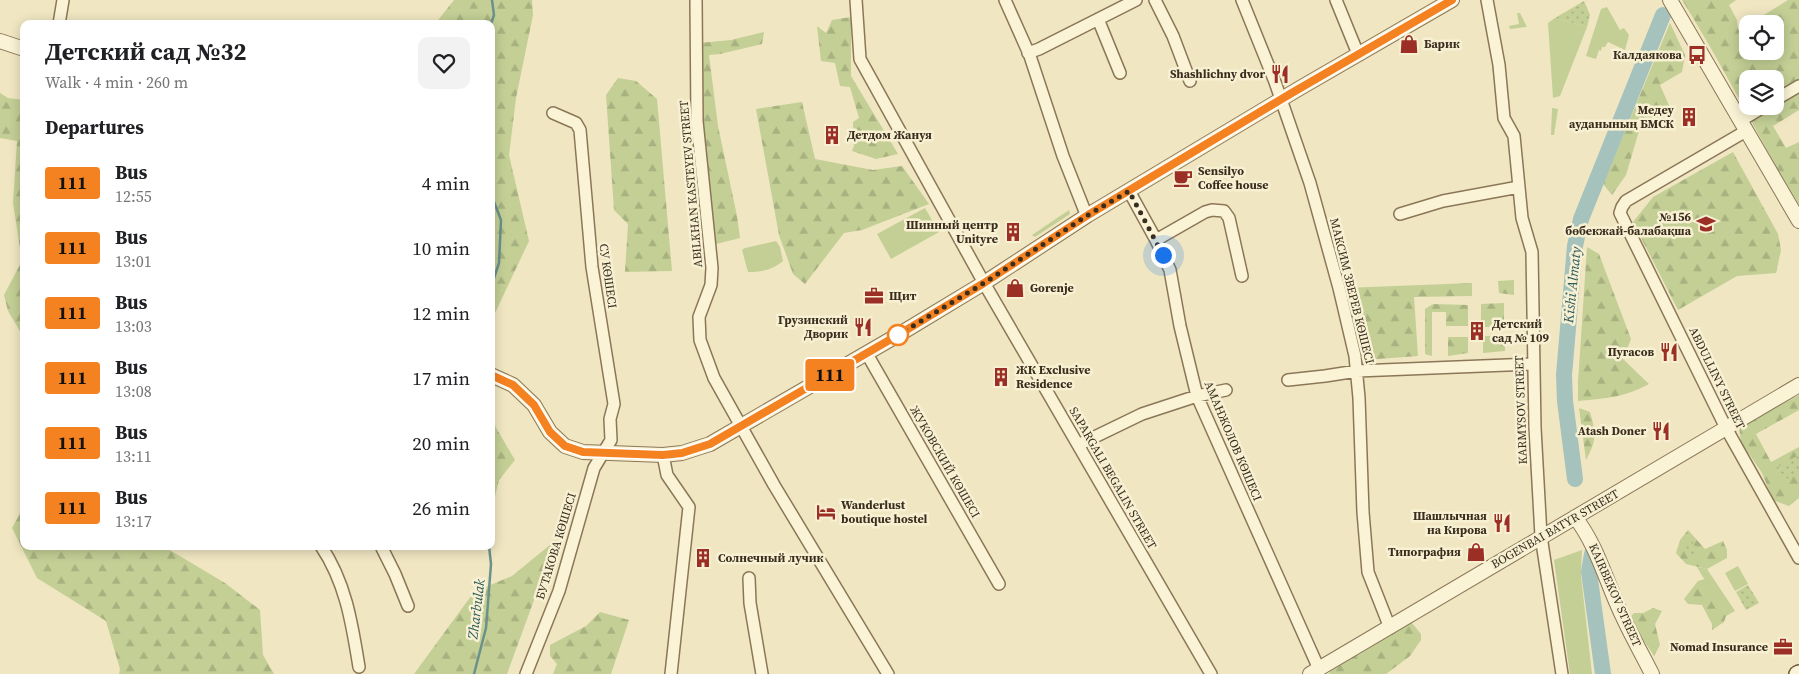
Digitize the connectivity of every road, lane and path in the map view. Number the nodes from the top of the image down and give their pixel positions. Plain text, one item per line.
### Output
1 (63, 0) edge
2 (696, 0) edge
3 (856, 0) edge
4 (1005, 0) edge
5 (1136, 0) edge
6 (1155, 0) edge
7 (1242, 0) edge
8 (1336, 0) edge
9 (1450, 0) edge
10 (1486, 0) edge
11 (1670, 0) edge
12 (1098, 19) junction
13 (59, 20) edge
14 (0, 41) edge
15 (20, 48) edge
16 (1028, 53) junction
17 (1358, 54) junction
18 (1120, 73) dead end
19 (1190, 81) dead end
20 (1799, 86) edge
21 (1784, 95) edge
22 (1280, 100) junction
23 (554, 113) dead end
24 (1755, 115) edge
25 (1743, 126) junction
26 (1519, 187) junction
27 (1129, 191) junction
28 (1400, 214) dead end
29 (1088, 215) junction
30 (1799, 221) edge
31 (1156, 240) junction
32 (1242, 276) dead end
33 (984, 283) junction
34 (867, 354) junction
35 (1533, 364) junction
36 (1358, 371) junction
37 (495, 377) edge
38 (1288, 380) dead end
39 (1799, 385) edge
40 (1226, 390) dead end
41 (1197, 396) junction
42 (740, 426) junction
43 (1726, 428) junction
44 (1078, 445) junction
45 (602, 454) junction
46 (663, 455) junction
47 (1575, 517) junction
48 (1541, 536) junction
49 (323, 550) edge
50 (383, 550) edge
51 (1799, 558) edge
52 (749, 578) dead end
53 (998, 584) dead end
54 (408, 606) dead end
55 (1390, 628) junction
56 (359, 667) dead end
57 (1315, 671) edge
58 (526, 674) edge
59 (671, 674) edge
60 (762, 674) edge
61 (888, 674) edge
62 (1211, 674) edge
63 (1562, 674) edge
64 (1652, 674) edge

1 - 13 street
2 - 42 street, ABILKHAN KASTEYEV STREET
3 - 33 street, SAPARGALI BEGALIN STREET
4 - 16 street
5 - 12 street
6 - 19 street
7 - 22 street, МАКСИМ ЗВЕРЕВ КӨШЕСІ
8 - 17 street
9 - 17 street
10 - 26 street, KARMYSOV STREET
11 - 25 street
12 - 16 street
12 - 18 street
14 - 15 street
16 - 29 street
17 - 22 street
20 - 21 street
22 - 27 street
22 - 36 street, МАКСИМ ЗВЕРЕВ КӨШЕСІ
23 - 45 street, СУ КӨШЕСІ
24 - 25 street
25 - 30 street
25 - 43 street, ABDULLINY STREET
26 - 28 street
26 - 35 street, KARMYSOV STREET
27 - 29 street
27 - 31 street, АМАНЖОЛОВ КӨШЕСІ
29 - 33 street
31 - 32 street
31 - 41 street, АМАНЖОЛОВ КӨШЕСІ
33 - 34 street
33 - 44 street, SAPARGALI BEGALIN STREET
34 - 42 street
34 - 53 street, ЖУКОВСКИЙ КӨШЕСІ
35 - 36 street
35 - 48 street, KARMYSOV STREET
36 - 38 street
36 - 55 street, МАКСИМ ЗВЕРЕВ КӨШЕСІ
37 - 45 street
39 - 43 street, BOGENBAI BATYR STREET
40 - 41 street
41 - 44 street
41 - 57 street, АМАНЖОЛОВ КӨШЕСІ
42 - 46 street
42 - 61 street, ABILKHAN KASTEYEV STREET
43 - 47 street, BOGENBAI BATYR STREET
43 - 51 street, ABDULLINY STREET
44 - 62 street, SAPARGALI BEGALIN STREET
45 - 46 street
45 - 58 street, БУТАКОВА КӨШЕСІ
46 - 59 street
47 - 48 street, BOGENBAI BATYR STREET
47 - 64 street, KAIRBEKOV STREET
48 - 55 street, BOGENBAI BATYR STREET
48 - 63 street, KARMYSOV STREET
49 - 56 street
50 - 54 street
52 - 60 street
55 - 57 street, BOGENBAI BATYR STREET

